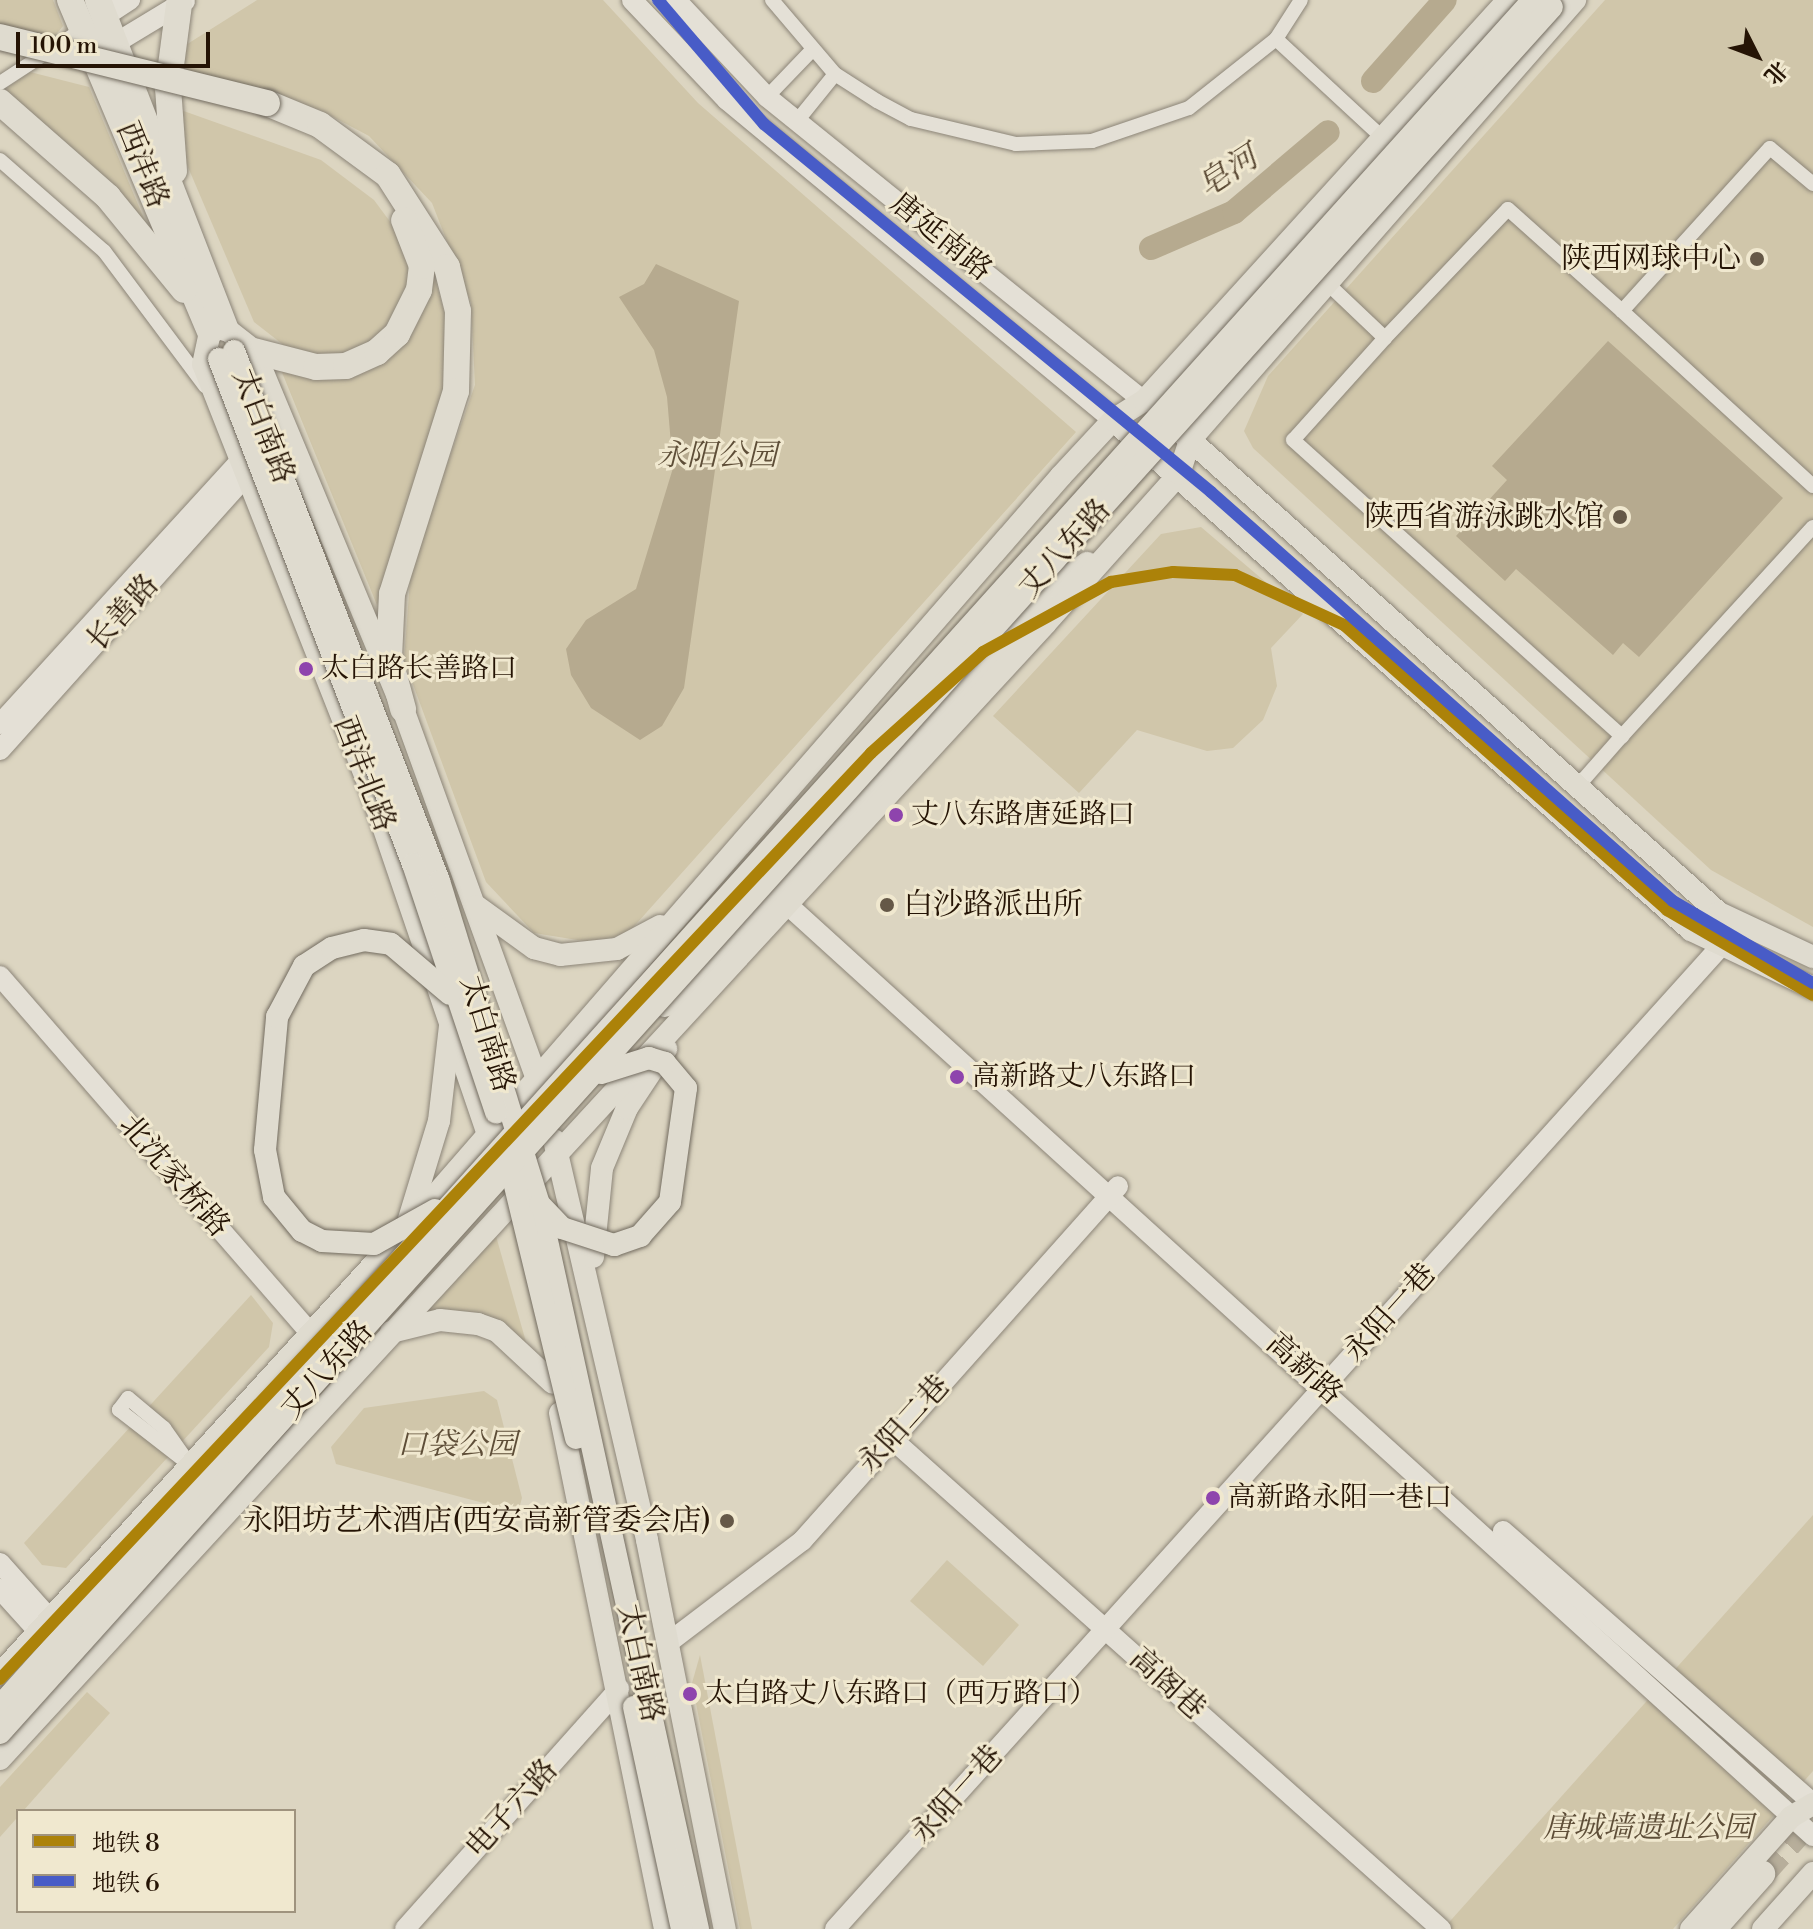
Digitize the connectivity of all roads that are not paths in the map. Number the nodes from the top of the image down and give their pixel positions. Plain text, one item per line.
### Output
1 (70, 0) edge
2 (130, 0) edge
3 (632, 0) edge
4 (676, 0) edge
5 (772, 0) edge
6 (1301, 0) edge
7 (1508, 0) edge
8 (1575, 0) edge
9 (1589, 0) edge
10 (183, 2) edge
11 (1548, 2) edge
12 (96, 14) edge
13 (0, 37) edge
14 (1276, 39) junction
15 (114, 44) junction
16 (1542, 44) junction
17 (812, 50) junction
18 (0, 52) edge
19 (835, 74) junction
20 (0, 83) edge
21 (767, 97) junction
22 (0, 102) edge
23 (264, 111) junction
24 (797, 121) junction
25 (1382, 137) junction
26 (0, 160) edge
27 (1813, 184) edge
28 (176, 195) junction
29 (1327, 283) junction
30 (1622, 311) junction
31 (1385, 338) junction
32 (224, 339) junction
33 (1144, 401) junction
34 (219, 406) junction
35 (1113, 420) junction
36 (1190, 440) junction
37 (243, 468) junction
38 (1179, 474) junction
39 (1061, 476) junction
40 (1813, 486) edge
41 (1813, 527) edge
42 (1117, 543) junction
43 (403, 709) junction
44 (0, 724) edge
45 (1622, 736) junction
46 (0, 750) edge
47 (1577, 787) junction
48 (794, 902) junction
49 (474, 904) junction
50 (668, 922) junction
51 (1726, 950) junction
52 (1813, 957) edge
53 (0, 976) edge
54 (1813, 988) edge
55 (691, 1010) junction
56 (456, 1012) junction
57 (604, 1050) junction
58 (538, 1078) junction
59 (581, 1088) junction
60 (488, 1134) junction
61 (557, 1150) junction
62 (468, 1184) junction
63 (1115, 1190) junction
64 (508, 1203) junction
65 (539, 1204) junction
66 (406, 1229) junction
67 (591, 1283) junction
68 (309, 1333) junction
69 (389, 1333) junction
70 (350, 1375) junction
71 (553, 1383) junction
72 (1332, 1386) junction
73 (892, 1439) junction
74 (190, 1465) junction
75 (0, 1563) edge
76 (0, 1589) edge
77 (44, 1624) junction
78 (1111, 1634) junction
79 (668, 1643) junction
80 (0, 1674) edge
81 (619, 1689) junction
82 (0, 1706) edge
83 (0, 1733) edge
84 (0, 1759) edge
85 (1813, 1803) edge
86 (1791, 1817) junction
87 (1813, 1836) edge
88 (1813, 1873) edge
89 (405, 1929) edge
90 (665, 1929) edge
91 (682, 1929) edge
92 (698, 1929) edge
93 (725, 1929) edge
94 (835, 1929) edge
95 (854, 1929) edge
96 (1441, 1929) edge
97 (1691, 1929) edge
98 (1713, 1929) edge
99 (1737, 1929) edge
100 (1763, 1929) edge

1 - 12 highway, 西沣路
2 - 12 street
3 - 35 street, 唐延南路
4 - 21 street, 唐延南路
5 - 17 street
6 - 14 street
7 - 25 main road
8 - 16 main road
9 - 16 street
10 - 15 street
10 - 28 highway
11 - 57 main road, 丈八东路, bridge
12 - 15 highway, 西沣路
12 - 20 street
12 - 32 highway, 西沣路
13 - 23 highway, bridge
14 - 19 street
14 - 25 street
15 - 28 highway, 西沣路
16 - 29 main road
17 - 19 street
17 - 21 street
18 - 23 highway
19 - 24 street
21 - 24 street, 唐延南路
22 - 32 highway
23 - 32 highway
23 - 43 highway
24 - 33 street, 唐延南路
25 - 33 main road
26 - 34 street
27 - 30 street
28 - 32 highway, 西沣路
29 - 31 street
29 - 36 main road
30 - 31 street
30 - 40 street
31 - 45 street
32 - 34 main road, 西沣北路
32 - 43 main road, 西沣北路
32 - 56 main road, 太白南路, bridge
32 - 65 main road, 太白南路, bridge
33 - 35 main road
33 - 36 main road
34 - 37 main road, 西沣北路
35 - 38 main road
35 - 39 main road
36 - 38 main road
36 - 47 main road
37 - 44 street, 长善路
37 - 46 street, 长善路
37 - 56 main road, 西沣北路
38 - 42 main road
38 - 51 main road
39 - 50 main road
39 - 57 main road, bridge
41 - 45 street
42 - 48 main road
42 - 57 main road, bridge
43 - 49 main road, 西沣北路
45 - 47 street
47 - 52 main road
48 - 55 main road
48 - 63 street, 高新路
49 - 50 main road
49 - 58 main road, 西沣北路
50 - 58 main road
51 - 54 main road
51 - 72 street, 永阳一巷
53 - 68 street, 北沈家桥路
55 - 61 main road
55 - 67 main road
56 - 60 main road, 西沣北路
56 - 62 main road, bridge
56 - 66 main road
56 - 91 main road, 太白南路, bridge
57 - 59 main road, 丈八东路, bridge
57 - 62 main road, 丈八东路, bridge
58 - 60 main road
58 - 61 main road, 西沣北路
59 - 65 main road, bridge
59 - 83 main road, 丈八东路, bridge
60 - 64 main road, 西沣北路
60 - 66 main road
61 - 64 main road
61 - 67 main road, 太白南路
62 - 82 main road, 丈八东路, bridge
63 - 72 street, 高新路
63 - 73 street, 永阳二巷
64 - 69 main road
64 - 71 main road, 太白南路
65 - 92 main road, 太白南路, bridge
66 - 68 main road
67 - 79 main road, 太白南路
68 - 70 street, 北沈家桥路
68 - 74 main road
69 - 70 main road
69 - 71 main road
70 - 84 main road
71 - 81 main road, 太白南路
72 - 78 street, 永阳一巷
72 - 85 street, 高新路
72 - 86 street, 高新路
73 - 78 street, 高阁巷
73 - 79 street, 永阳二巷
74 - 74 street
74 - 77 main road
75 - 77 street
76 - 77 street
77 - 80 main road
78 - 94 street, 永阳一巷
78 - 95 street, 永阳一巷
78 - 96 street, 高阁巷
79 - 93 main road, 太白南路
81 - 89 street, 电子六路
81 - 90 main road, 太白南路
85 - 86 main road
86 - 87 street, 高新路
86 - 97 main road
88 - 100 main road
98 - 99 highway

